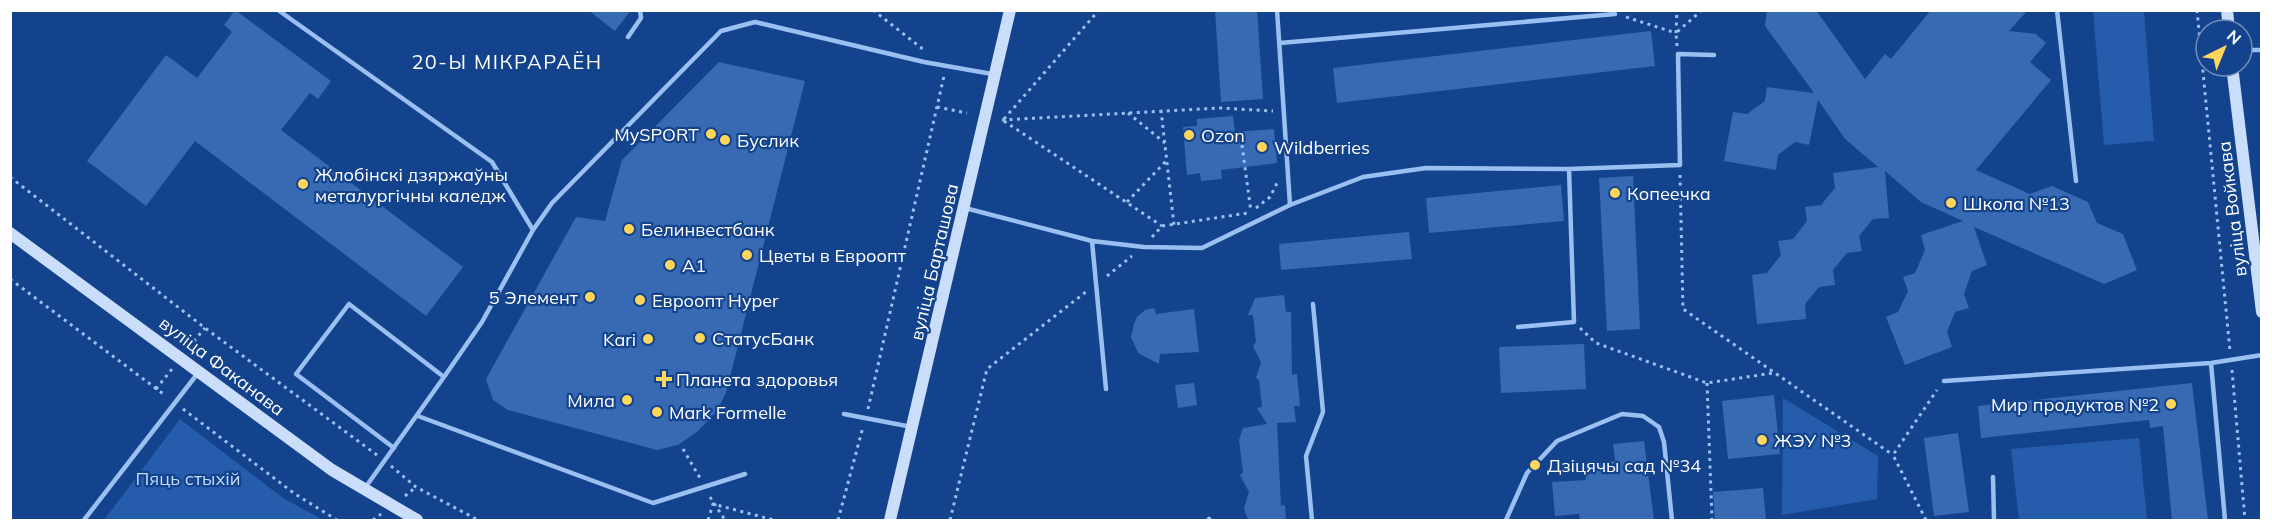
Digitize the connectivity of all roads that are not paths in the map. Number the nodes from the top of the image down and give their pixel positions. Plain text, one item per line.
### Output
1 (278, 10) edge
2 (640, 10) edge
3 (1010, 10) edge
4 (1277, 10) edge
5 (2057, 10) edge
6 (1615, 14) road end
7 (628, 37) dead end
8 (1280, 43) junction
9 (1714, 55) dead end
10 (995, 74) junction
11 (2233, 78) edge
12 (1569, 169) junction
13 (2076, 181) dead end
14 (1290, 205) junction
15 (965, 208) junction
16 (533, 230) junction
17 (10, 233) edge
18 (1092, 242) junction
19 (1313, 304) dead end
20 (2262, 312) edge
21 (1518, 327) dead end
22 (2262, 355) edge
23 (2211, 363) junction
24 (199, 373) junction
25 (444, 377) junction
26 (1944, 381) road end
27 (1106, 389) dead end
28 (844, 414) dead end
29 (418, 416) junction
30 (913, 427) junction
31 (394, 448) junction
32 (744, 474) dead end
33 (1993, 477) dead end
34 (364, 490) junction
35 (84, 520) edge
36 (417, 520) edge
37 (890, 520) edge
38 (1312, 520) edge
39 (1506, 520) edge
40 (1672, 520) edge
41 (1994, 520) edge
42 (2225, 520) edge

1 - 16 lane
2 - 7 lane
3 - 10 main road, вуліца Барташова
4 - 8 lane
5 - 13 lane
6 - 8 lane
8 - 14 lane
9 - 12 lane
10 - 15 main road, вуліца Барташова
10 - 16 lane
11 - 20 main road, вуліца Войкава
12 - 14 lane
12 - 21 lane
14 - 18 lane
15 - 18 lane
15 - 30 main road, вуліца Барташова
16 - 25 lane
17 - 24 main road, вуліца Факанава
18 - 27 lane
19 - 38 lane
22 - 23 lane
23 - 26 lane
23 - 42 lane
24 - 34 main road, вуліца Факанава
24 - 35 lane
25 - 29 lane
25 - 31 lane
28 - 30 lane
29 - 31 lane
29 - 32 lane
30 - 37 main road, вуліца Барташова
31 - 34 lane
33 - 41 lane
34 - 36 main road, вуліца Факанава
39 - 40 lane

